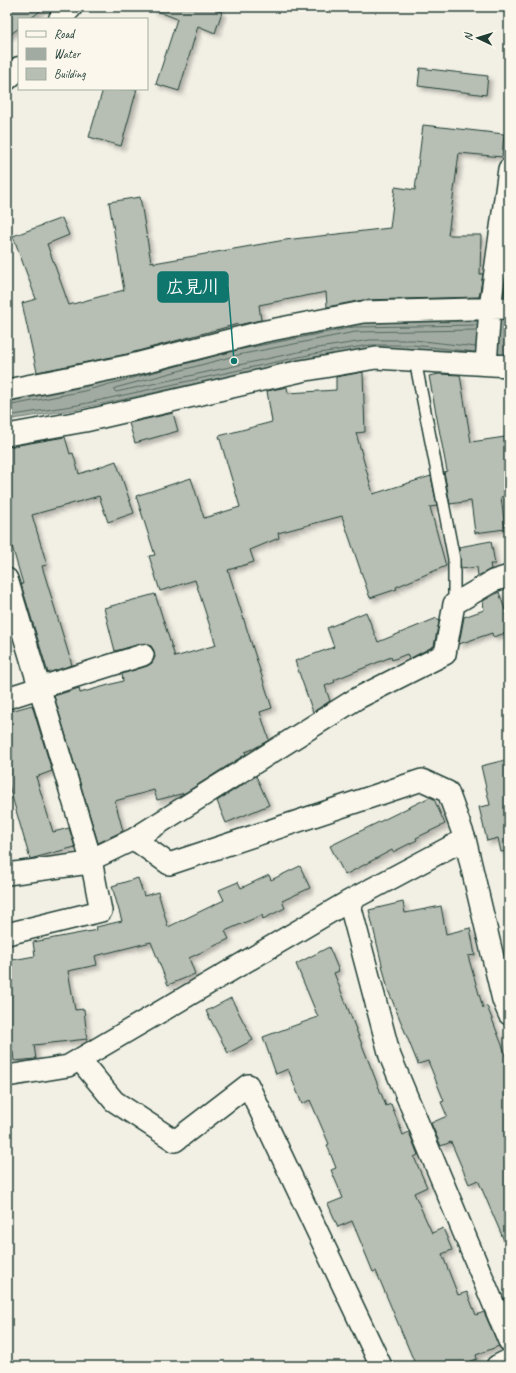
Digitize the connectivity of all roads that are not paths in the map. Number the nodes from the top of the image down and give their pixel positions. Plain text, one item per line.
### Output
1 (71, 7) edge
2 (61, 18) edge
3 (18, 69) edge
4 (7, 79) edge
5 (509, 169) edge
6 (496, 312) edge
7 (415, 360) junction
8 (487, 360) junction
9 (509, 366) edge
10 (7, 390) edge
11 (7, 435) edge
12 (509, 576) edge
13 (7, 579) edge
14 (454, 604) junction
15 (143, 655) dead end
16 (40, 688) junction
17 (7, 698) edge
18 (134, 839) junction
19 (466, 839) junction
20 (92, 860) junction
21 (7, 874) edge
22 (349, 901) junction
23 (7, 934) edge
24 (509, 1014) edge
25 (80, 1060) junction
26 (7, 1076) edge
27 (509, 1341) edge
28 (509, 1360) edge
29 (381, 1366) edge
30 (497, 1366) edge

1 - 2 main road
3 - 4 main road
5 - 6 street
6 - 8 street
6 - 10 street
7 - 8 street
7 - 11 street
7 - 14 lane
8 - 9 street
12 - 14 street
13 - 16 street
14 - 18 street
15 - 16 street
16 - 17 street
16 - 20 street
18 - 19 street
18 - 20 street
19 - 22 street
19 - 24 street
20 - 21 street
20 - 23 street
22 - 25 street
22 - 27 street
25 - 26 street
25 - 29 street
28 - 30 street

